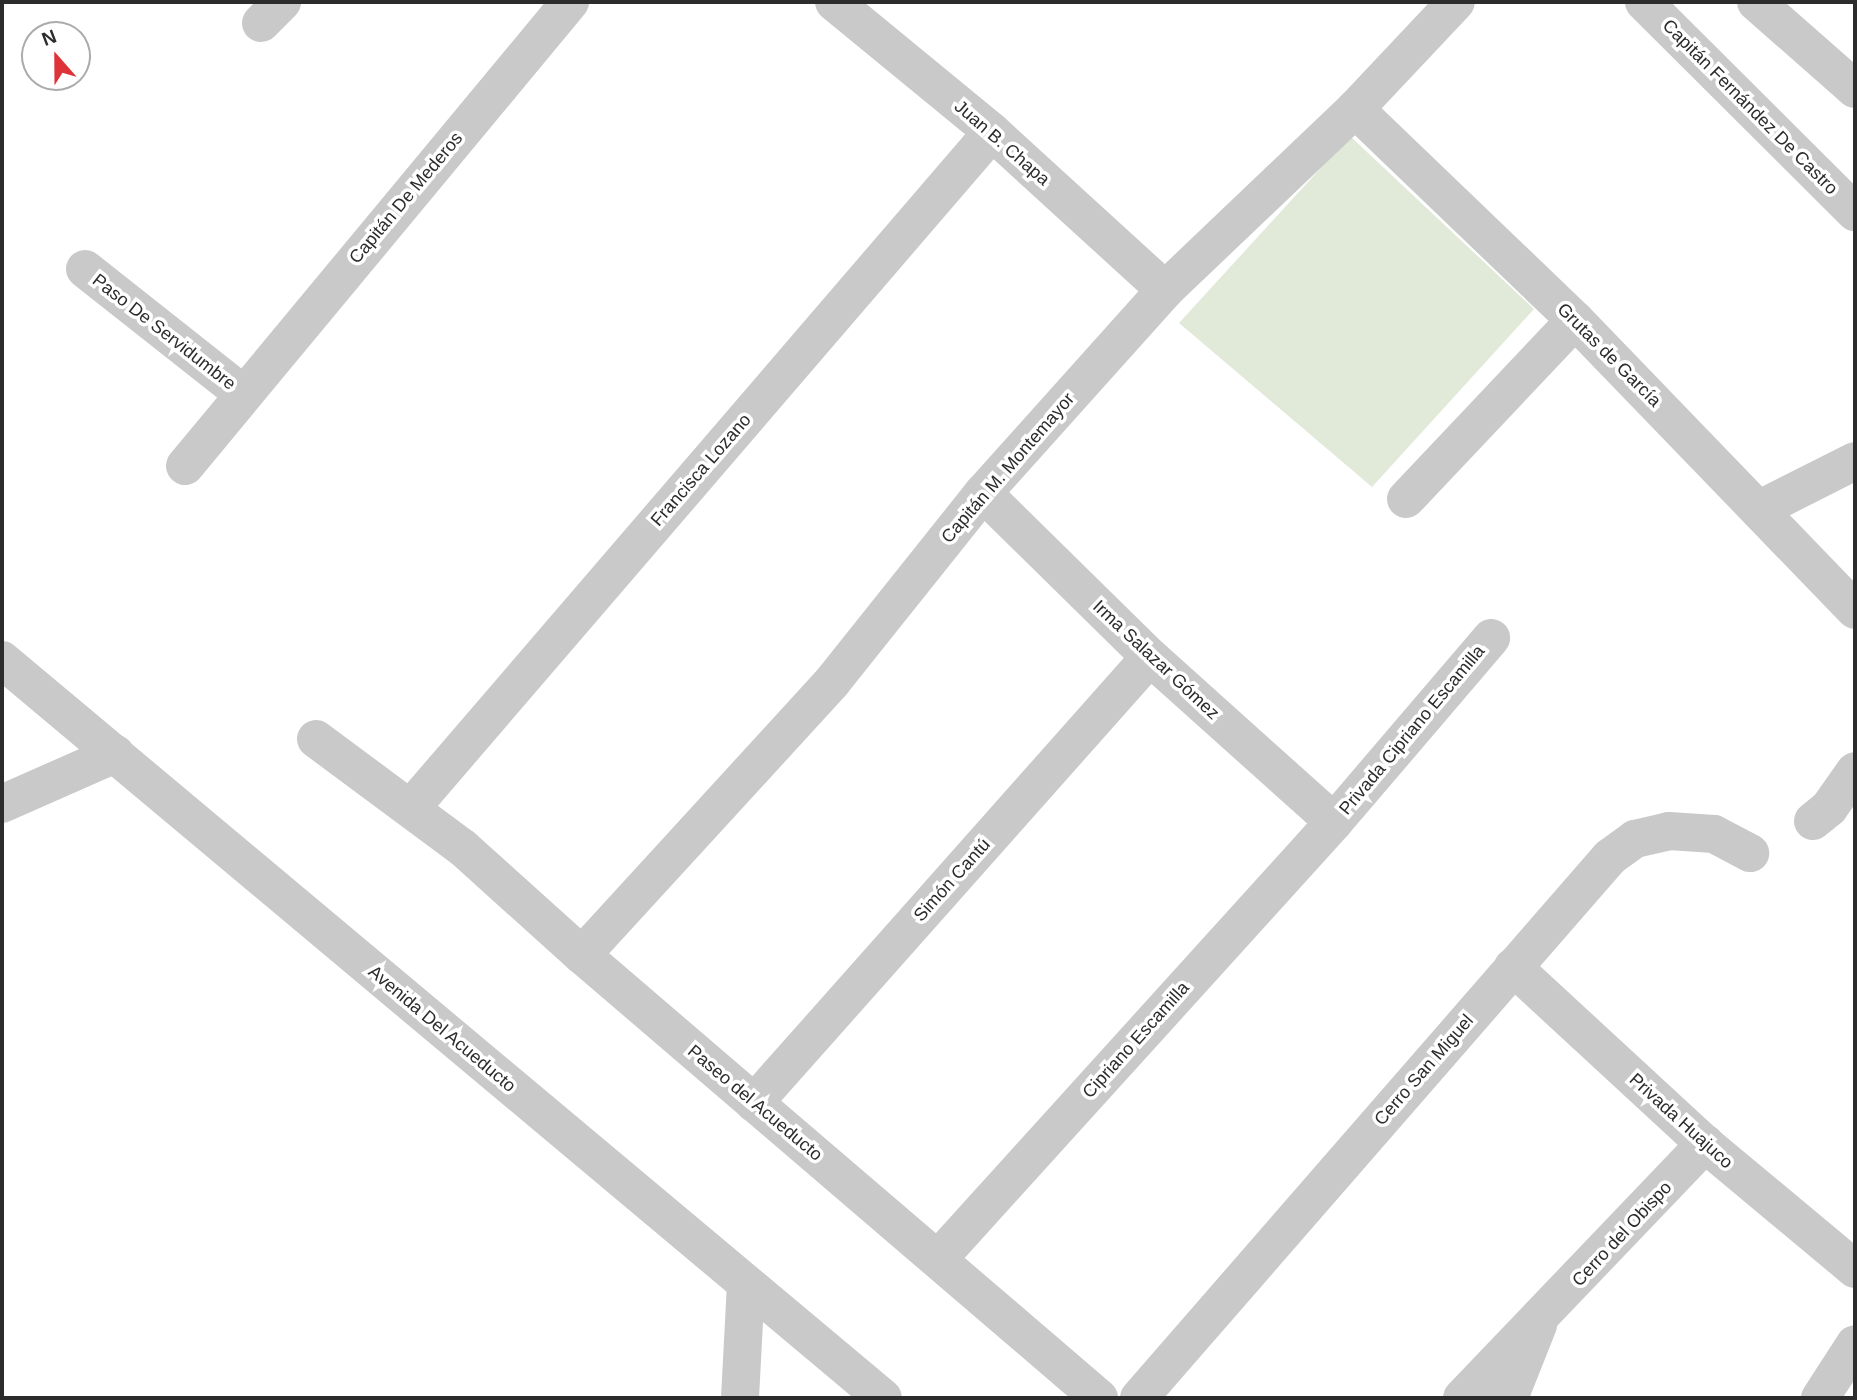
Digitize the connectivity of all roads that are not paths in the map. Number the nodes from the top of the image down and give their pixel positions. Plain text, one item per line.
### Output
1 (570, 2) edge
2 (834, 2) edge
3 (1456, 2) edge
4 (1644, 2) edge
5 (1756, 2) edge
6 (1855, 89) edge
7 (1355, 109) junction
8 (992, 132) junction
9 (1855, 212) edge
10 (85, 269) dead end
11 (1165, 290) junction
12 (1575, 320) junction
13 (243, 394) junction
14 (1855, 461) edge
15 (185, 466) dead end
16 (983, 493) junction
17 (1406, 499) dead end
18 (1760, 509) junction
19 (1855, 610) edge
20 (1491, 638) dead end
21 (1150, 657) junction
22 (2, 660) edge
23 (316, 738) dead end
24 (115, 754) junction
25 (1855, 771) edge
26 (2, 804) edge
27 (411, 808) junction
28 (1813, 821) dead end
29 (1334, 822) junction
30 (1750, 853) dead end
31 (582, 955) junction
32 (1513, 967) junction
33 (754, 1103) junction
34 (1705, 1144) junction
35 (939, 1258) junction
36 (1855, 1269) edge
37 (746, 1285) junction
38 (1539, 1323) junction
39 (1855, 1344) edge
40 (740, 1398) edge
41 (883, 1398) edge
42 (1099, 1398) edge
43 (1139, 1398) edge
44 (1462, 1398) edge
45 (1509, 1398) edge
46 (1820, 1398) edge

1 - 13 street, Capitán De Mederos
2 - 8 street, Juan B. Chapa
3 - 7 street, Capitán M. Montemayor
4 - 9 street, Capitán Fernández De Castro
5 - 6 street
7 - 11 street, Capitán M. Montemayor
7 - 12 street, Grutas de García
8 - 11 street, Juan B. Chapa
8 - 27 street, Francisca Lozano
10 - 13 street, Paso De Servidumbre
11 - 16 street, Capitán M. Montemayor
12 - 17 street
12 - 18 street, Grutas de García
13 - 15 street, Capitán De Mederos
14 - 18 street
16 - 21 street, Irma Salazar Gómez
16 - 31 street, Capitán M. Montemayor
18 - 19 street, Grutas de García
20 - 29 street, Privada Cipriano Escamilla
21 - 29 street, Irma Salazar Gómez
21 - 33 street, Simón Cantú
22 - 24 street, Avenida Del Acueducto
23 - 27 street, Paseo del Acueducto
24 - 26 street
24 - 37 street, Avenida Del Acueducto
25 - 28 street
27 - 31 street, Paseo del Acueducto
29 - 35 street, Cipriano Escamilla
30 - 32 street, Cerro San Miguel
31 - 33 street, Paseo del Acueducto
32 - 34 street, Privada Huajuco
32 - 43 street, Cerro San Miguel
33 - 35 street, Paseo del Acueducto
34 - 36 street, Privada Huajuco
34 - 38 street, Cerro del Obispo
35 - 42 street, Paseo del Acueducto
37 - 40 street
37 - 41 street, Avenida Del Acueducto
38 - 44 street, Cerro del Obispo
38 - 45 street, Cerro del Obispo
39 - 46 street

